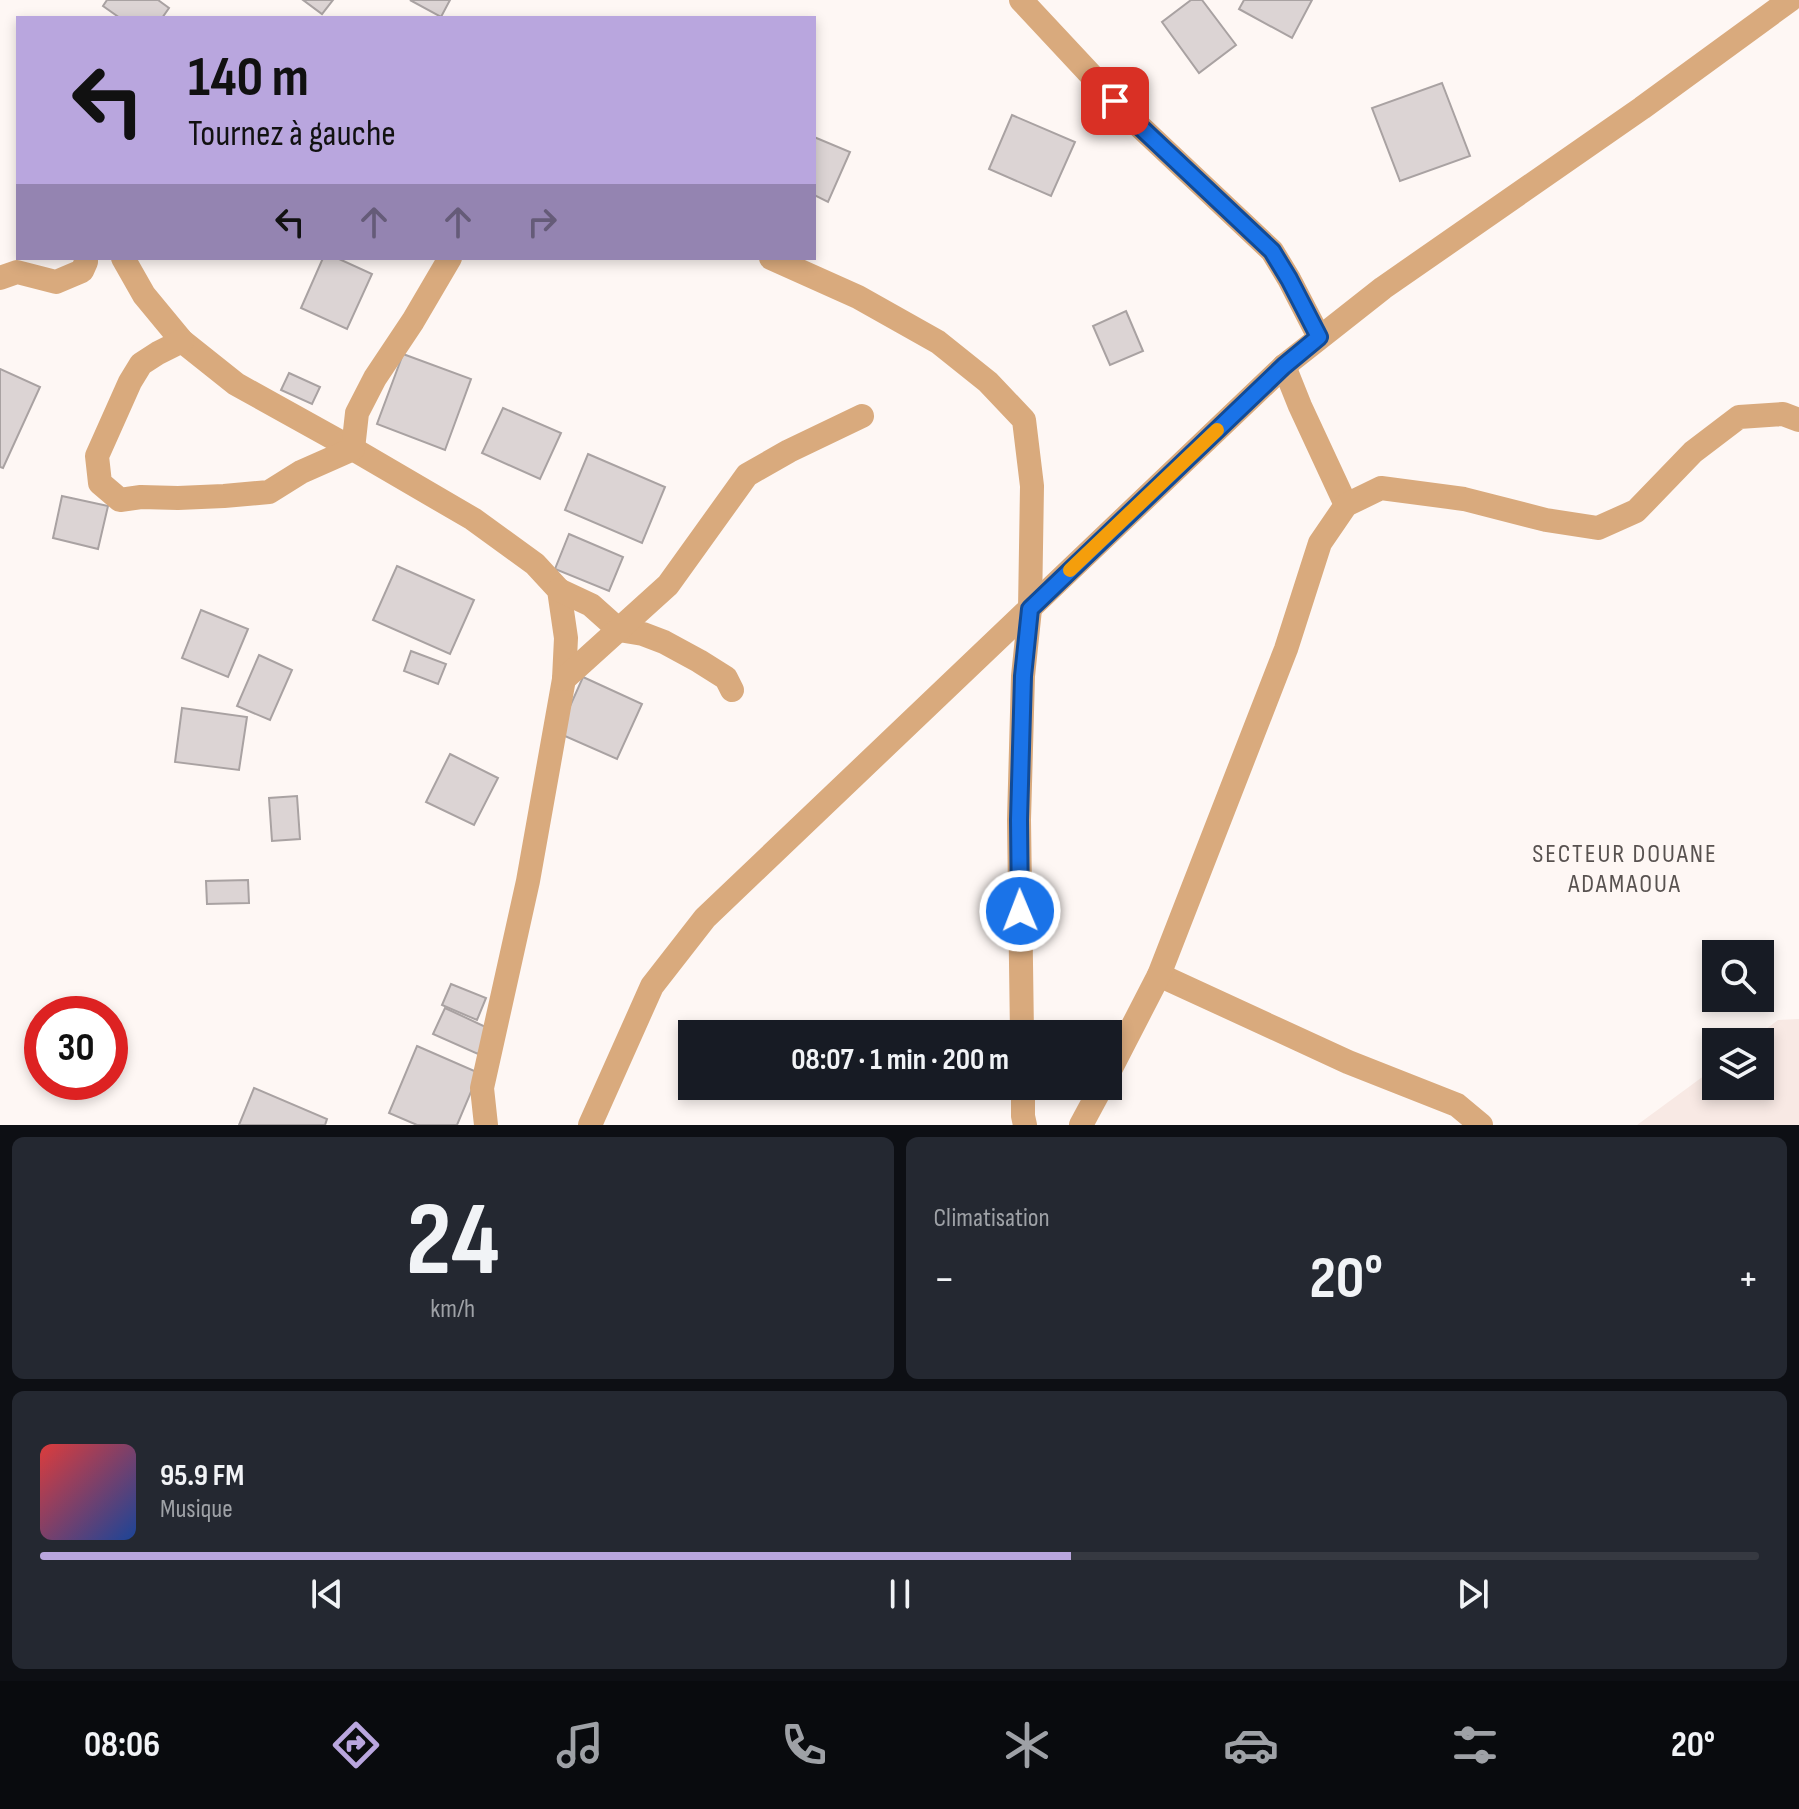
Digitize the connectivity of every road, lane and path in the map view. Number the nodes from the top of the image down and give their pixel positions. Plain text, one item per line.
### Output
1 (1021, 0) edge
2 (1790, 0) edge
3 (85, 260) edge
4 (124, 260) edge
5 (449, 260) edge
6 (775, 260) edge
7 (0, 278) edge
8 (1319, 337) junction
9 (182, 341) junction
10 (1284, 366) junction
11 (862, 416) dead end
12 (1799, 420) edge
13 (353, 449) junction
14 (1346, 505) junction
15 (559, 590) junction
16 (1030, 609) junction
17 (619, 630) junction
18 (564, 679) junction
19 (732, 690) dead end
20 (1159, 975) junction
21 (1022, 1020) edge
22 (1122, 1047) edge
23 (1023, 1100) edge
24 (1094, 1100) edge
25 (486, 1125) edge
26 (590, 1125) edge
27 (1025, 1125) edge
28 (1081, 1125) edge
29 (1481, 1125) edge

1 - 8 street
2 - 8 street
3 - 7 street
4 - 9 street
5 - 13 street
6 - 16 street
8 - 10 street
9 - 13 street
9 - 13 street
10 - 14 street
10 - 16 street
11 - 17 street
12 - 14 street
13 - 15 street
14 - 20 street
15 - 17 street
15 - 18 street
16 - 21 street
16 - 26 street
17 - 18 street
17 - 19 street
18 - 25 street
20 - 22 street
20 - 29 street
23 - 27 street
24 - 28 street

